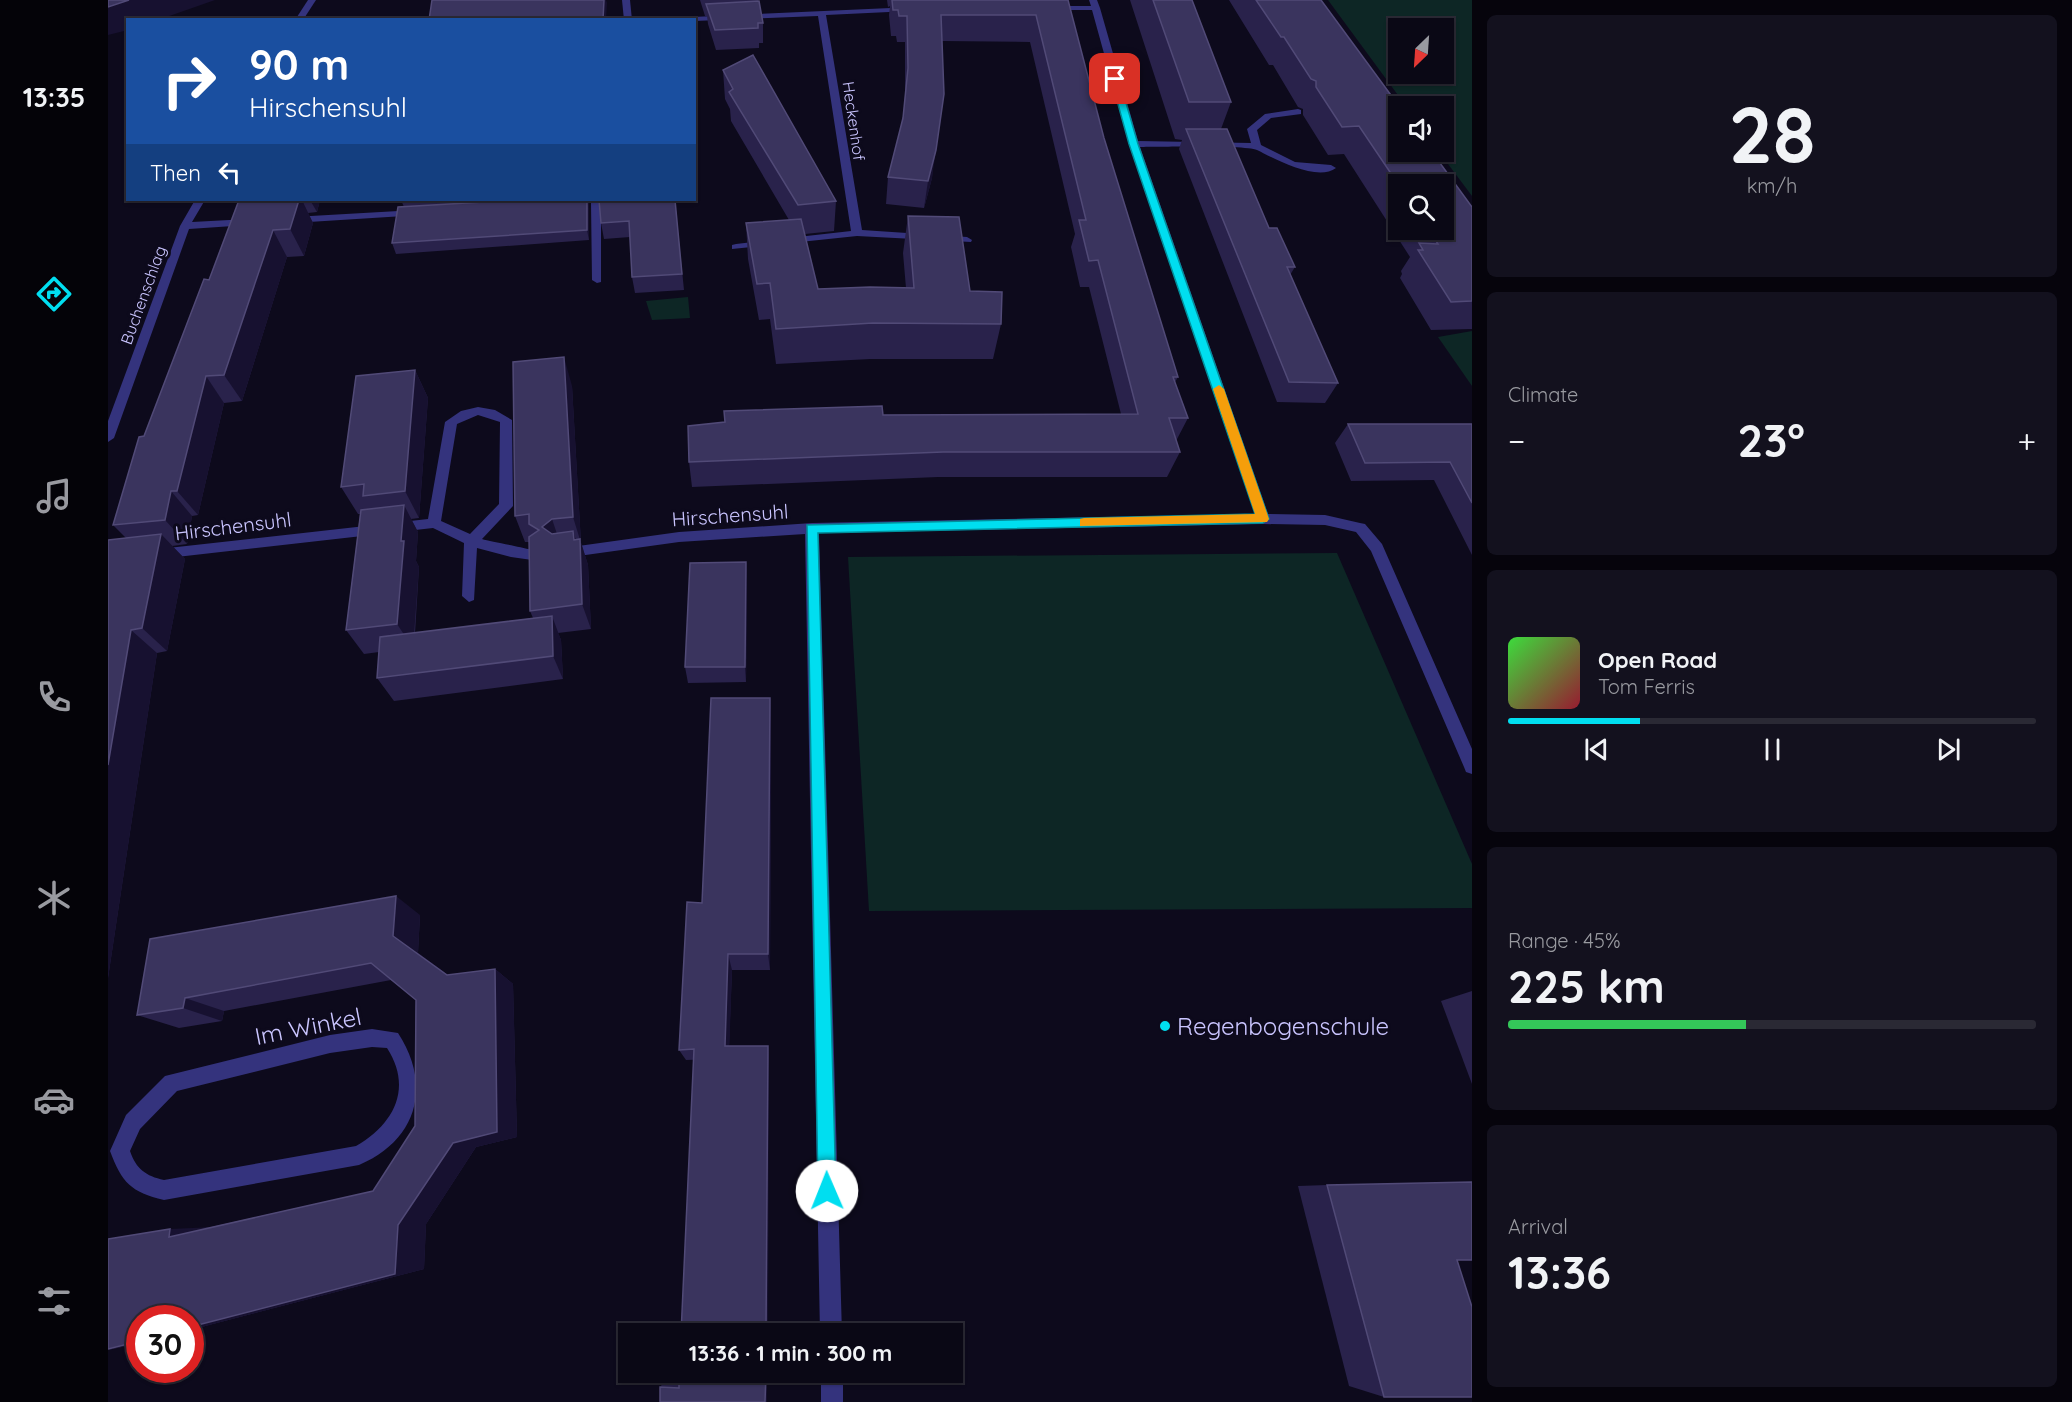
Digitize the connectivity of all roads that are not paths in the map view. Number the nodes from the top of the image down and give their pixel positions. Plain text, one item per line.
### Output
1 (312, 0) edge
2 (626, 0) edge
3 (1094, 4) edge
4 (1044, 8) edge
5 (921, 9) edge
6 (822, 13) junction
7 (300, 18) edge
8 (628, 18) edge
9 (696, 19) edge
10 (1298, 112) dead end
11 (1134, 144) junction
12 (1257, 146) junction
13 (1331, 168) dead end
14 (199, 201) edge
15 (578, 201) edge
16 (596, 201) edge
17 (561, 202) edge
18 (432, 212) edge
19 (280, 221) edge
20 (256, 222) edge
21 (185, 226) junction
22 (857, 233) junction
23 (967, 240) dead end
24 (736, 248) dead end
25 (597, 280) dead end
26 (108, 438) edge
27 (1263, 519) junction
28 (435, 523) junction
29 (812, 528) junction
30 (471, 541) junction
31 (561, 553) edge
32 (143, 556) edge
33 (539, 556) edge
34 (469, 596) dead end
35 (1472, 767) edge
36 (114, 1152) edge
37 (831, 1323) edge
38 (832, 1383) edge
39 (832, 1402) edge

1 - 7 street
2 - 8 street
3 - 4 street
3 - 11 street
5 - 6 street
6 - 9 street
6 - 22 street, Heckenhof
10 - 12 street
11 - 12 street
11 - 27 street
12 - 13 street
14 - 21 street, Buchenschlag
15 - 17 street
16 - 25 street
18 - 19 street
20 - 21 street
21 - 26 street, Buchenschlag
22 - 23 street
22 - 24 street
27 - 29 street, Hirschensuhl
27 - 35 street, Hirschensuhl
28 - 30 street
28 - 30 street
28 - 32 street, Hirschensuhl
29 - 31 street, Hirschensuhl
29 - 37 street
30 - 33 street
30 - 34 street
36 - 36 street, Im Winkel
38 - 39 street

